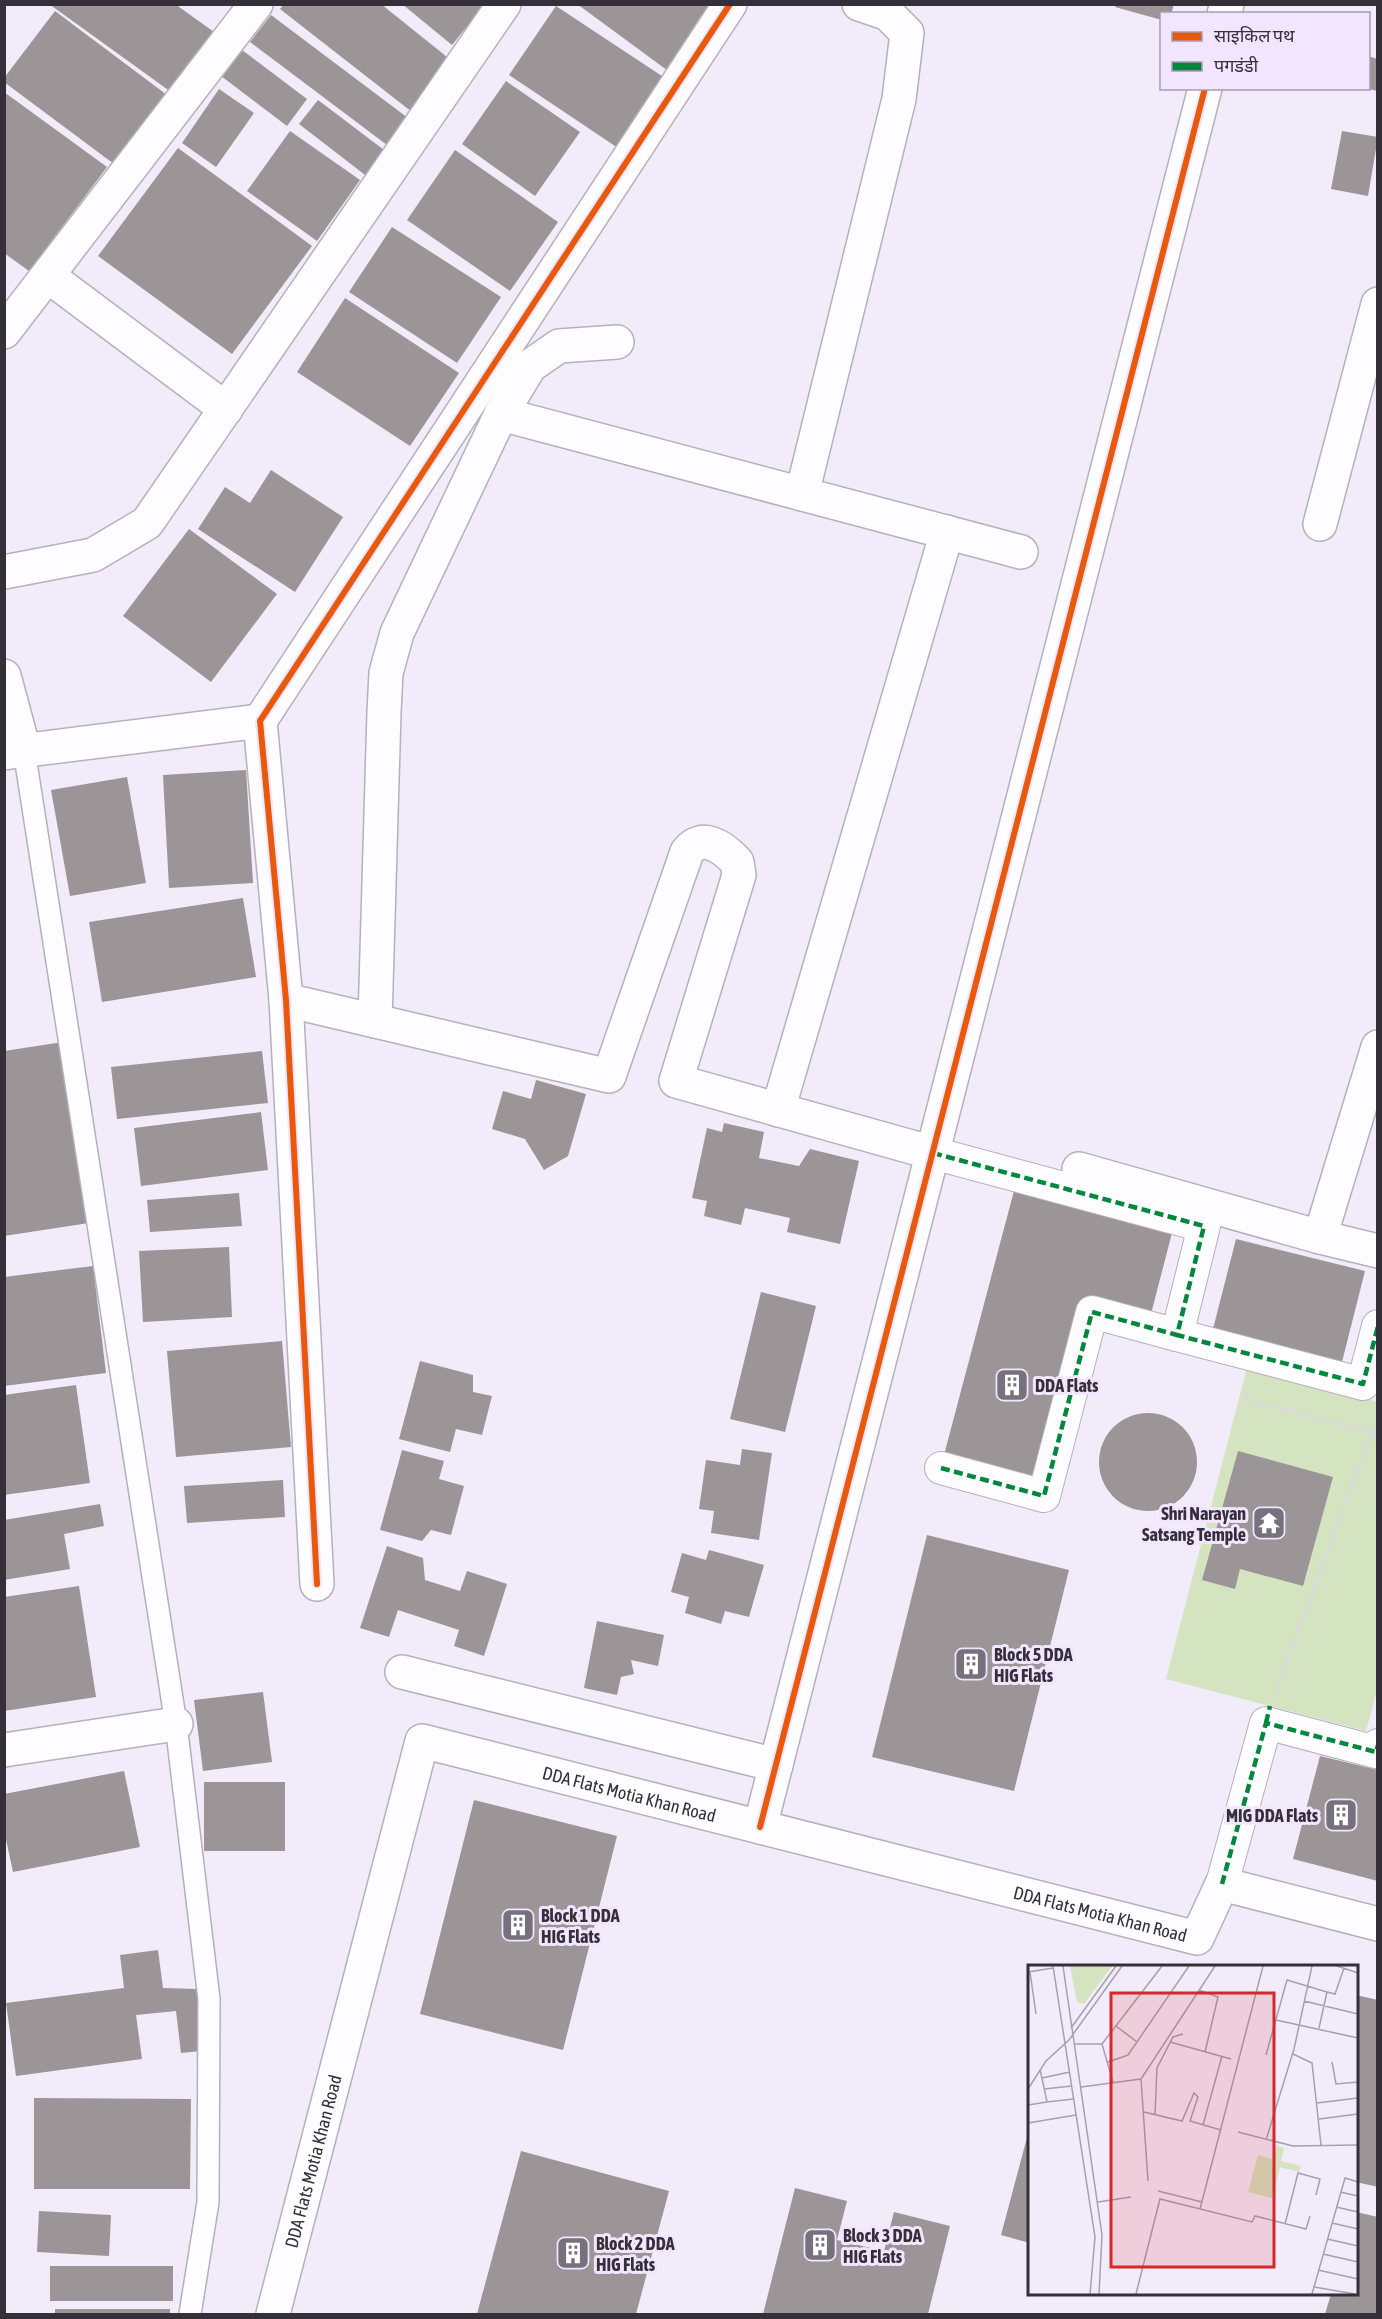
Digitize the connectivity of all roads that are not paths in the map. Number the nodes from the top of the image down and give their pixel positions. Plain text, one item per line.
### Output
1 (256, 4) edge
2 (504, 4) edge
3 (730, 4) edge
4 (859, 4) edge
5 (1204, 90) edge
6 (48, 276) junction
7 (1377, 304) edge
8 (4, 332) edge
9 (617, 342) dead end
10 (226, 409) junction
11 (501, 414) junction
12 (802, 494) junction
13 (1320, 524) dead end
14 (947, 532) junction
15 (1021, 552) dead end
16 (4, 572) edge
17 (4, 676) edge
18 (260, 721) junction
19 (14, 752) edge
20 (286, 1000) junction
21 (375, 1021) junction
22 (1377, 1047) edge
23 (778, 1110) junction
24 (933, 1153) junction
25 (1079, 1169) dead end
26 (1320, 1237) junction
27 (1377, 1251) edge
28 (1377, 1326) edge
29 (1176, 1335) junction
30 (941, 1468) dead end
31 (317, 1584) dead end
32 (402, 1672) dead end
33 (176, 1724) junction
34 (1377, 1745) edge
35 (4, 1750) edge
36 (776, 1765) junction
37 (760, 1827) junction
38 (1222, 1884) junction
39 (1377, 1924) edge
40 (190, 2314) edge
41 (273, 2314) edge

1 - 6 street
2 - 10 street
3 - 18 street
4 - 12 street
5 - 24 street
6 - 8 street
6 - 10 street
7 - 13 street
9 - 11 street
10 - 16 street
11 - 12 street
11 - 21 street
12 - 14 street
14 - 15 street
14 - 23 street
17 - 19 street
18 - 19 street
18 - 20 street
19 - 33 lane
20 - 21 street
20 - 31 street
21 - 23 street
22 - 26 street
23 - 24 street
24 - 29 street
24 - 36 street
25 - 26 street
26 - 27 street
28 - 29 street
29 - 30 street
32 - 36 street
33 - 35 street
33 - 40 lane
34 - 38 street
36 - 37 street
37 - 38 street, DDA Flats Motia Khan Road
37 - 41 street, DDA Flats Motia Khan Road
38 - 39 street

